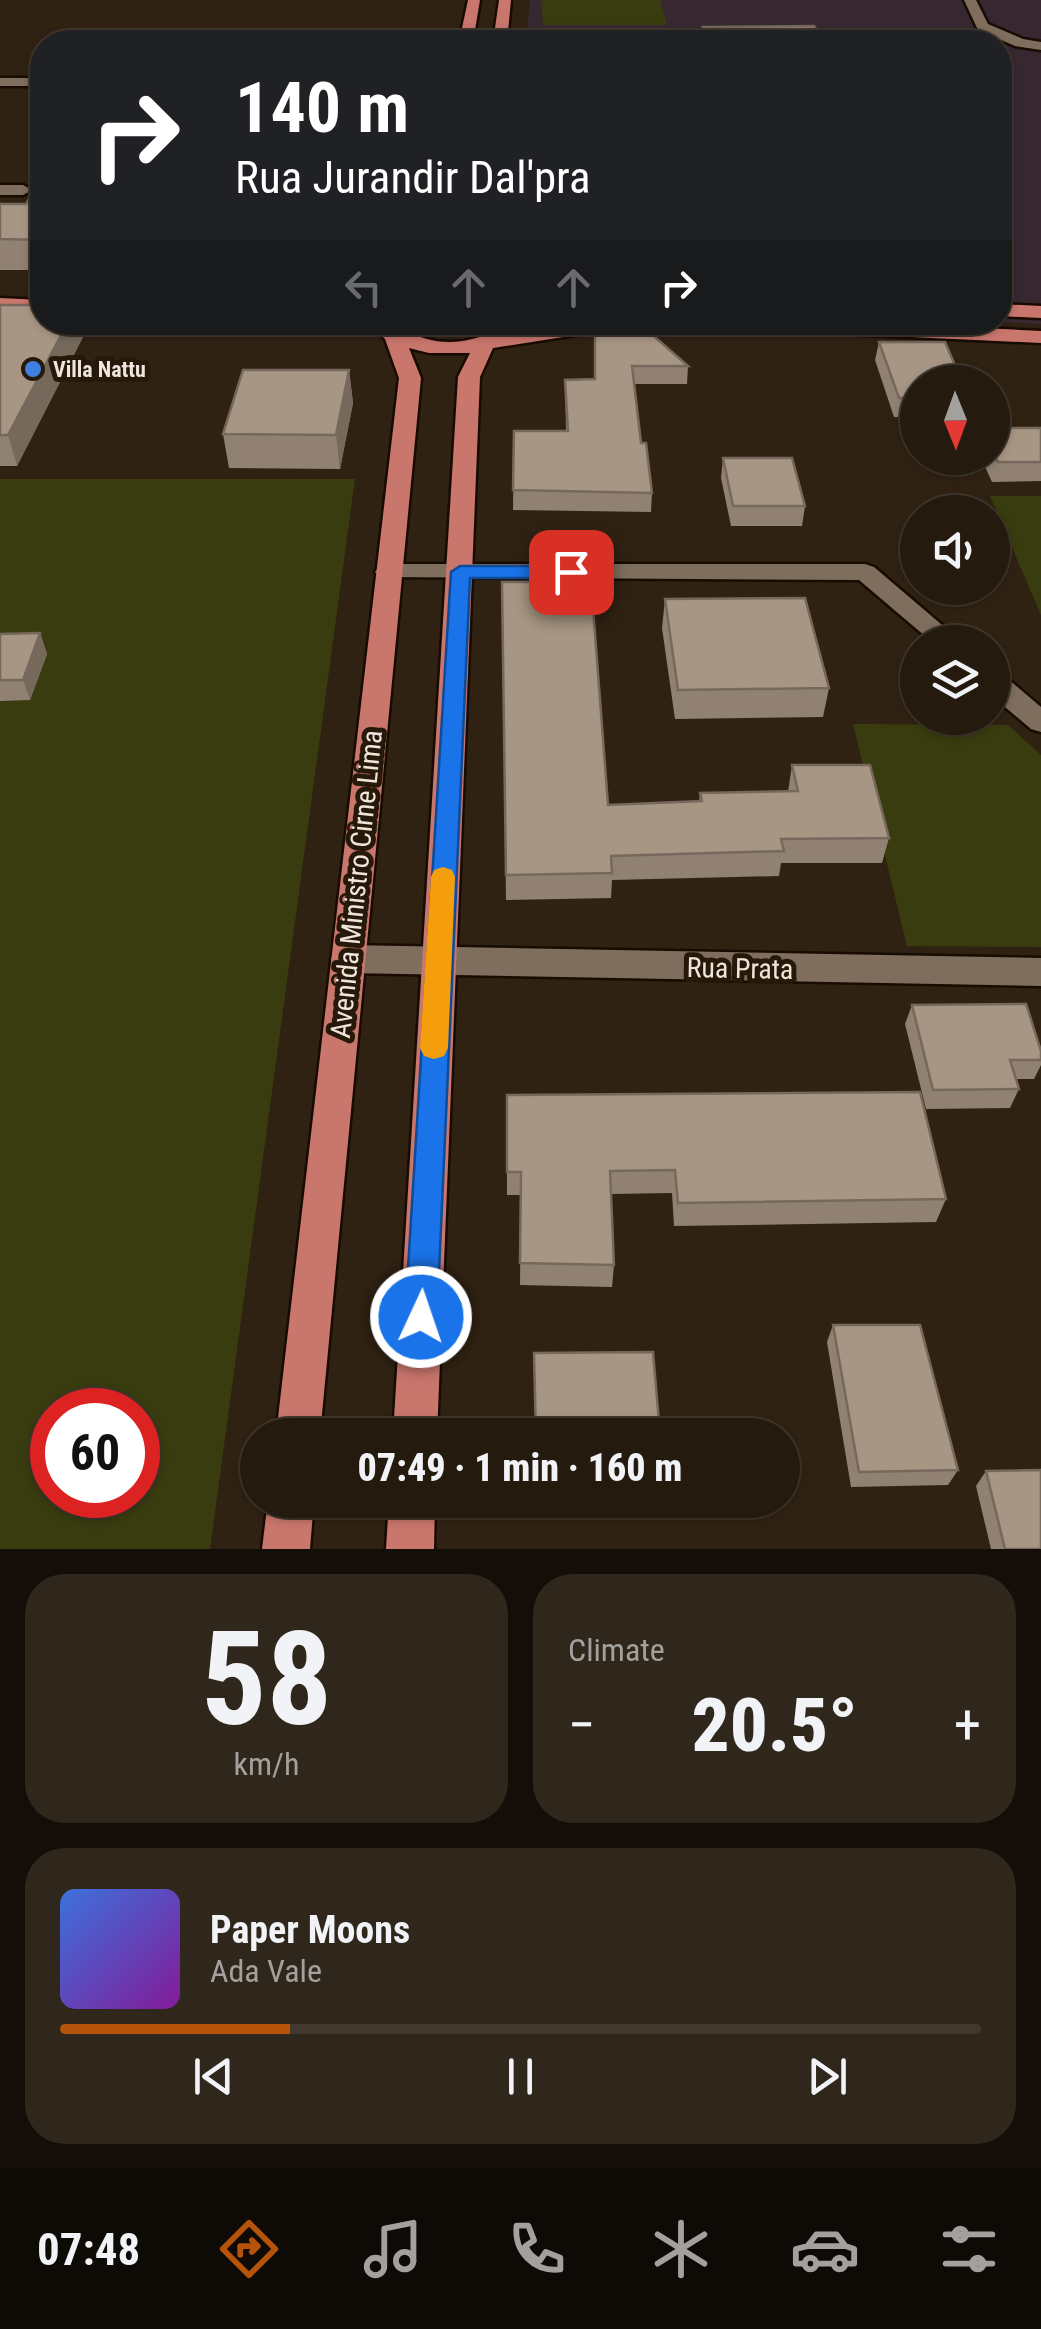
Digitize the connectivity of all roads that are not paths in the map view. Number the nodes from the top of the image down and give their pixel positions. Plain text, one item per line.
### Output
1 (970, 0) edge
2 (474, 1) edge
3 (504, 1) edge
4 (468, 30) edge
5 (501, 30) edge
6 (990, 30) edge
7 (1012, 39) edge
8 (1041, 46) edge
9 (0, 82) edge
10 (30, 82) edge
11 (0, 190) edge
12 (24, 190) dead end
13 (30, 289) edge
14 (3, 295) edge
15 (30, 303) edge
16 (1012, 311) edge
17 (1041, 312) edge
18 (383, 335) edge
19 (402, 335) edge
20 (504, 335) edge
21 (533, 335) edge
22 (1012, 335) edge
23 (1041, 336) edge
24 (493, 341) junction
25 (388, 572) junction
26 (460, 572) junction
27 (928, 625) edge
28 (1010, 696) edge
29 (1041, 722) edge
30 (348, 959) junction
31 (438, 964) junction
32 (1041, 972) edge
33 (300, 1418) edge
34 (416, 1418) edge
35 (289, 1518) edge
36 (411, 1518) edge
37 (286, 1549) edge
38 (410, 1549) edge

1 - 6 street
2 - 3 main road
2 - 4 main road
3 - 5 main road
7 - 8 street
9 - 10 street
11 - 12 street
13 - 14 main road
14 - 15 main road
16 - 17 main road
18 - 25 main road, Avenida Ministro Cirne Lima
19 - 24 main road
20 - 24 main road
21 - 24 main road
22 - 23 main road
24 - 26 main road
25 - 26 street
25 - 30 main road, Avenida Ministro Cirne Lima
26 - 27 street
26 - 31 main road
28 - 29 street
30 - 31 street, Rua Prata
30 - 33 main road, Avenida Ministro Cirne Lima
31 - 32 street, Rua Prata
31 - 34 main road
35 - 37 main road
36 - 38 main road

